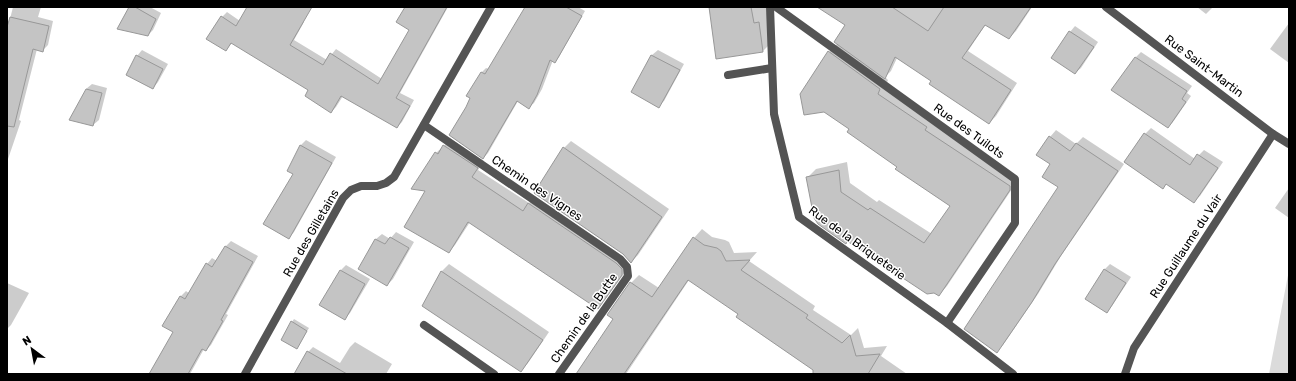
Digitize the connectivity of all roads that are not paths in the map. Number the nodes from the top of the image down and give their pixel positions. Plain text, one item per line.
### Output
1 (491, 7) edge
2 (770, 7) edge
3 (776, 7) edge
4 (1106, 7) edge
5 (772, 68) junction
6 (728, 75) dead end
7 (424, 125) junction
8 (1273, 134) junction
9 (1289, 144) edge
10 (628, 276) joint
11 (947, 323) junction
12 (424, 325) dead end
13 (245, 374) edge
14 (494, 374) edge
15 (559, 374) edge
16 (1013, 374) edge
17 (1125, 374) edge

1 - 7 street, Rue des Gilletains
2 - 5 street, Rue de la Briqueterie
3 - 11 street, Rue des Tuilots
4 - 8 street, Rue Saint-Martin
5 - 6 street
5 - 11 street, Rue de la Briqueterie
7 - 10 street, Chemin des Vignes
7 - 13 street, Rue des Gilletains
8 - 9 street, Rue Saint-Martin
8 - 17 street, Rue Guillaume du Vair
10 - 15 street, Chemin de la Butte
11 - 16 street, Rue de la Briqueterie
12 - 14 street

